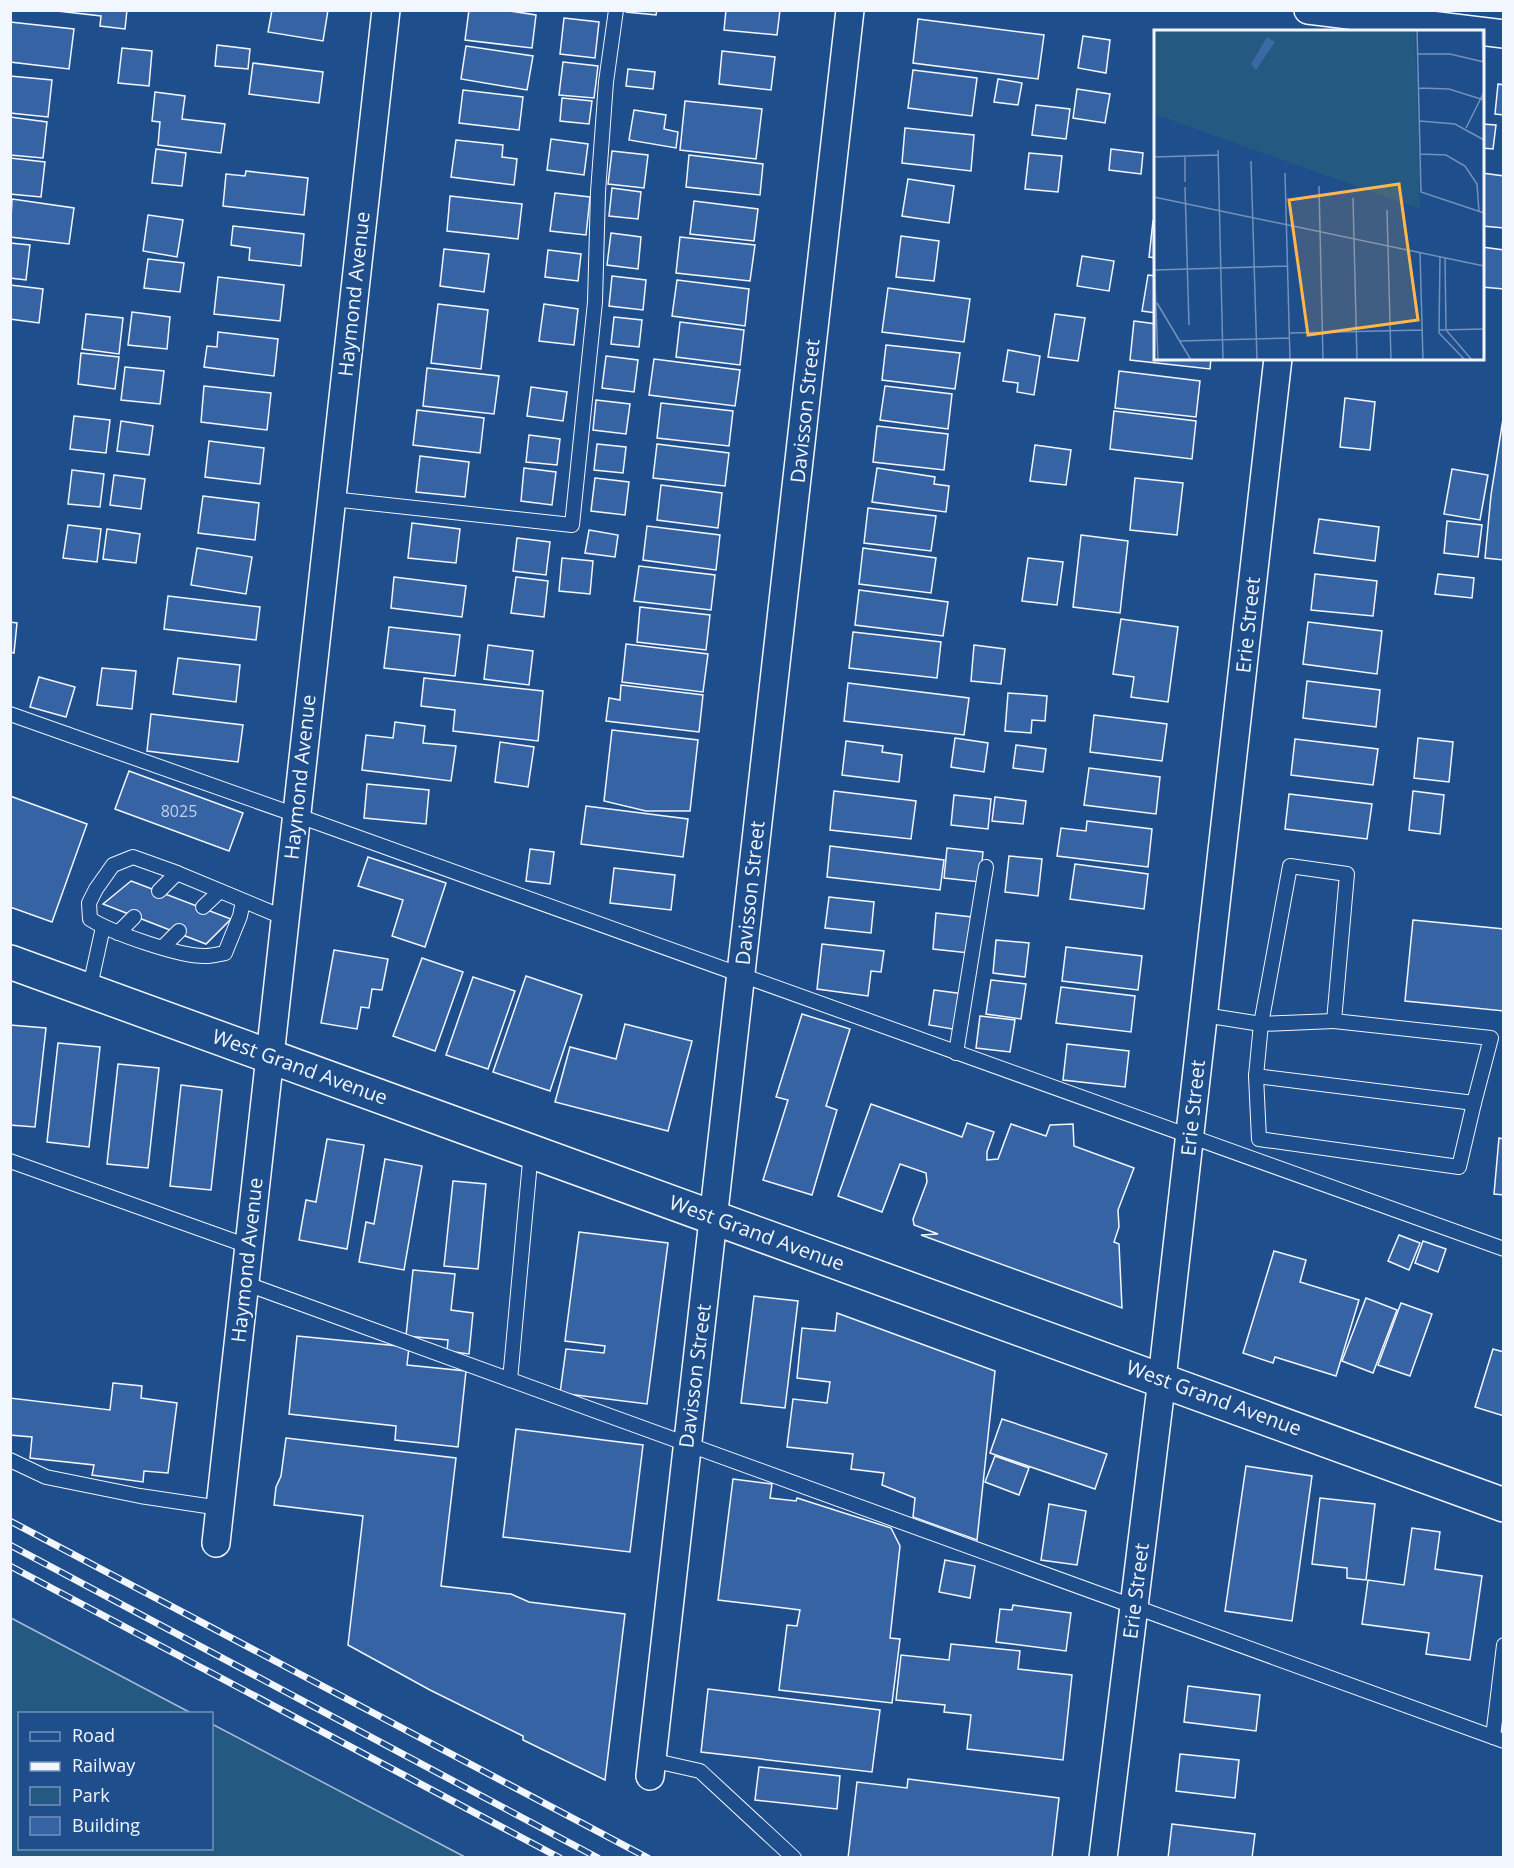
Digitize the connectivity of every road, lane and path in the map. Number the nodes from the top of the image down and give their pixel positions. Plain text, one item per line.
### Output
1 (386, 10) edge
2 (616, 10) edge
3 (850, 10) edge
4 (1314, 16) edge
5 (1461, 30) edge
6 (1484, 32) edge
7 (1503, 34) edge
8 (1278, 360) edge
9 (332, 499) junction
10 (10, 714) edge
11 (296, 815) junction
12 (986, 867) dead end
13 (177, 873) junction
14 (159, 891) dead end
15 (220, 891) junction
16 (243, 901) junction
17 (203, 907) dead end
18 (134, 917) dead end
19 (285, 918) junction
20 (103, 927) junction
21 (179, 931) dead end
22 (118, 933) junction
23 (163, 947) junction
24 (10, 962) edge
25 (741, 976) junction
26 (89, 991) junction
27 (1204, 1015) junction
28 (1334, 1021) junction
29 (1261, 1024) junction
30 (956, 1053) junction
31 (269, 1056) junction
32 (1256, 1076) junction
33 (1474, 1103) junction
34 (1190, 1138) junction
35 (531, 1151) junction
36 (10, 1161) edge
37 (713, 1217) junction
38 (249, 1246) junction
39 (1503, 1249) edge
40 (244, 1283) junction
41 (1162, 1379) junction
42 (510, 1380) junction
43 (687, 1444) junction
44 (10, 1460) edge
45 (1503, 1505) edge
46 (220, 1508) junction
47 (216, 1543) dead end
48 (1134, 1607) junction
49 (1503, 1645) edge
50 (1498, 1739) edge
51 (650, 1768) joint
52 (794, 1857) edge
53 (1103, 1857) edge

1 - 9 street, Haymond Avenue
2 - 9 lane
3 - 25 street, Davisson Street
4 - 5 street
6 - 7 street
8 - 27 street, Erie Street
9 - 11 street, Haymond Avenue
10 - 11 lane
11 - 19 street, Haymond Avenue
11 - 25 lane
12 - 30 lane
13 - 14 lane
13 - 15 lane
13 - 20 lane
15 - 16 lane
15 - 17 lane
16 - 19 lane
16 - 23 lane
18 - 22 lane
19 - 31 street, Haymond Avenue
20 - 22 lane
20 - 26 lane
21 - 23 lane
22 - 23 lane
24 - 26 main road, West Grand Avenue
25 - 30 lane
25 - 37 street, Davisson Street
26 - 31 main road, West Grand Avenue
27 - 29 lane
27 - 34 street, Erie Street
28 - 29 lane
28 - 29 lane
28 - 33 lane
29 - 32 lane
30 - 34 lane
31 - 35 main road, West Grand Avenue
31 - 38 street, Haymond Avenue
32 - 33 lane
32 - 33 lane
34 - 39 lane
34 - 41 street, Erie Street
35 - 37 main road, West Grand Avenue
35 - 42 lane
36 - 38 lane
37 - 41 main road, West Grand Avenue
37 - 43 street, Davisson Street
38 - 40 street, Haymond Avenue
40 - 42 lane
40 - 46 street, Haymond Avenue
41 - 45 main road, West Grand Avenue
41 - 48 street, Erie Street
42 - 43 lane
43 - 48 lane
43 - 51 street, Davisson Street
44 - 46 lane
46 - 47 street, Haymond Avenue
48 - 50 lane
48 - 53 street, Erie Street
49 - 50 lane
51 - 52 lane

